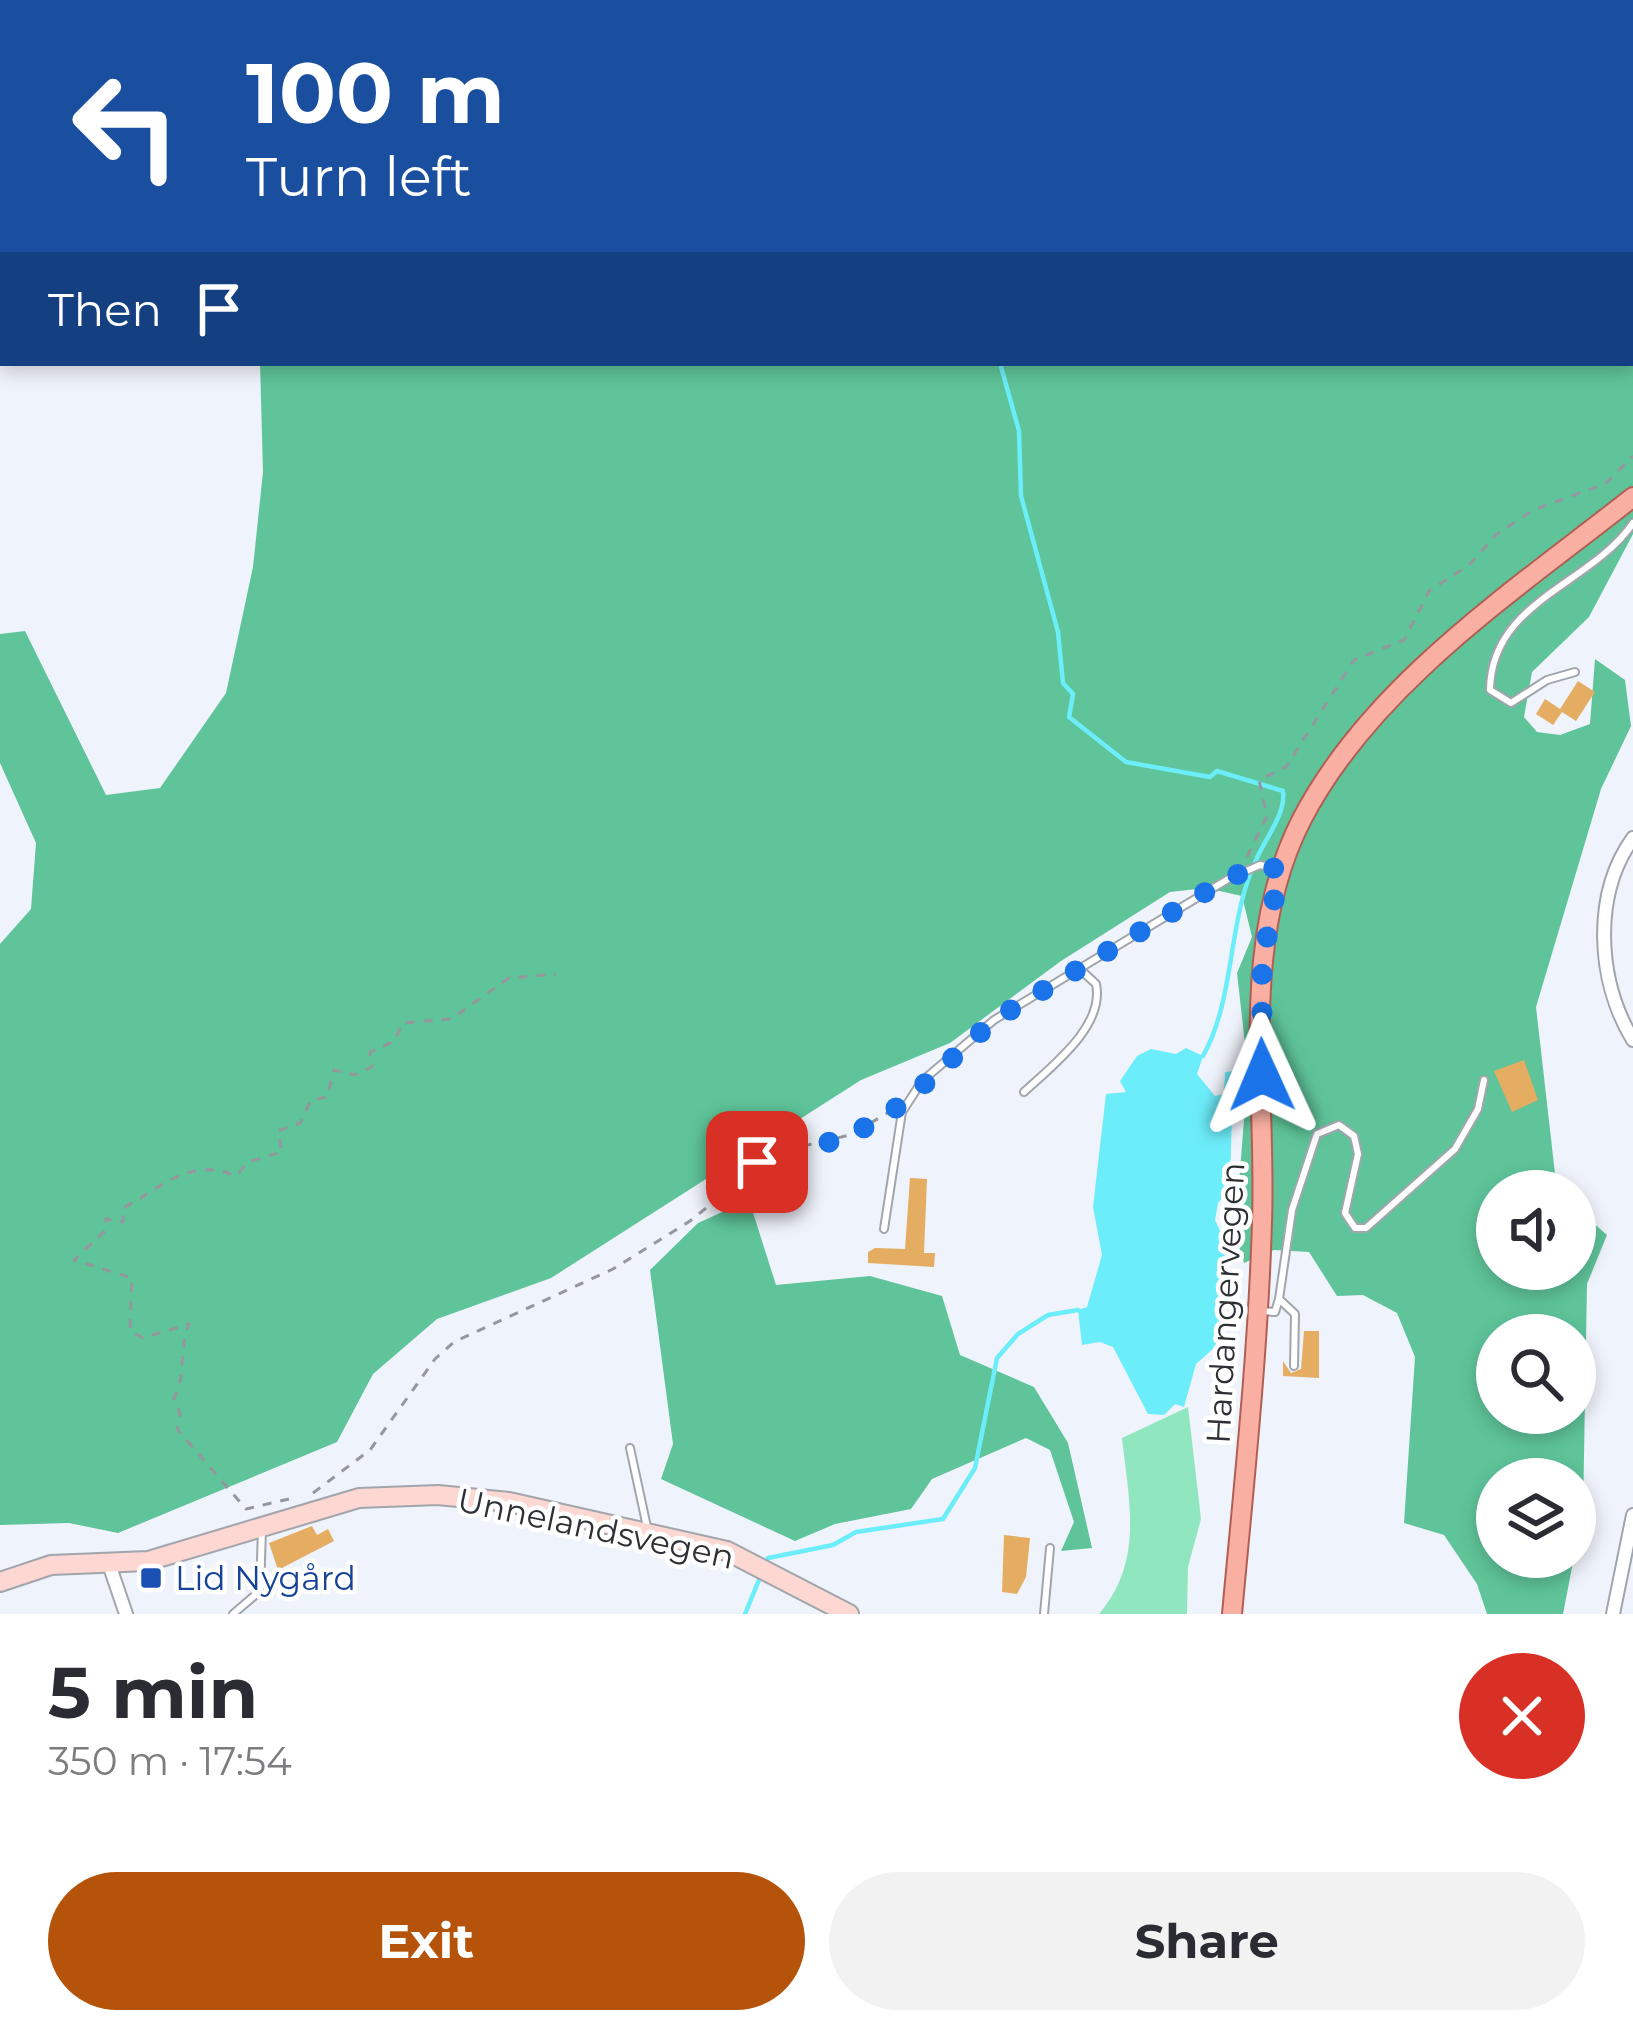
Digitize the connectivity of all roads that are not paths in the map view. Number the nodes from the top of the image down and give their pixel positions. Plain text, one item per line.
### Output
1 (1633, 497) edge
2 (1633, 523) edge
3 (1575, 672) dead end
4 (1633, 838) edge
5 (1280, 869) junction
6 (1082, 971) junction
7 (1633, 1040) edge
8 (1484, 1080) dead end
9 (1024, 1092) dead end
10 (884, 1229) dead end
11 (1279, 1299) junction
12 (1257, 1310) junction
13 (1294, 1366) dead end
14 (630, 1448) dead end
15 (1633, 1515) edge
16 (262, 1524) junction
17 (647, 1533) junction
18 (1050, 1548) dead end
19 (109, 1564) junction
20 (0, 1582) edge
21 (834, 1611) edge
22 (126, 1614) edge
23 (233, 1614) edge
24 (1043, 1614) edge
25 (1232, 1614) edge
26 (1613, 1614) edge

1 - 5 main road, Hardangervegen
2 - 3 lane
4 - 7 street
5 - 6 lane
5 - 12 main road, Hardangervegen
6 - 9 lane
6 - 10 lane
8 - 11 lane
11 - 12 lane
11 - 13 lane
12 - 25 main road, Hardangervegen
14 - 17 lane
15 - 26 street
16 - 17 main road, Unnelandsvegen
16 - 19 main road, Unnelandsvegen
16 - 23 lane
17 - 21 main road, Unnelandsvegen
18 - 24 lane
19 - 20 main road, Unnelandsvegen
19 - 22 street

